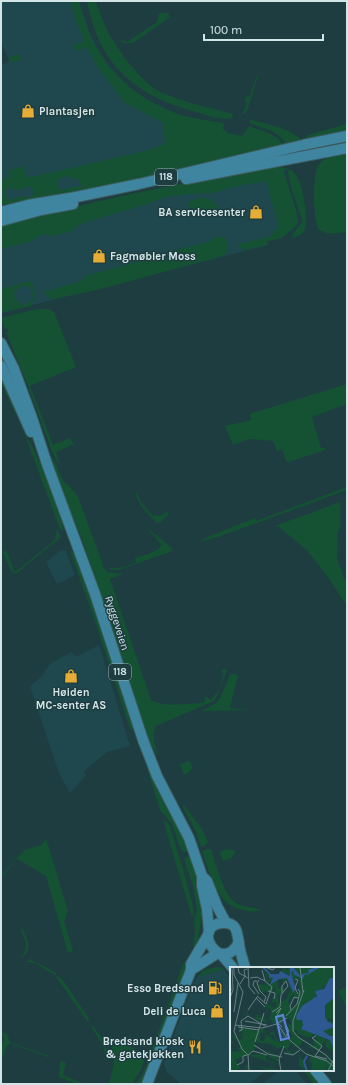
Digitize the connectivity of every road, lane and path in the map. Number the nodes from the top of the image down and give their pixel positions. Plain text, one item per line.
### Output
1 (347, 136) edge
2 (347, 148) edge
3 (1, 212) edge
4 (1, 221) edge
5 (1, 343) edge
6 (1, 366) edge
7 (47, 464) junction
8 (202, 876) junction
9 (226, 923) junction
10 (209, 933) junction
11 (238, 942) junction
12 (220, 953) junction
13 (232, 967) edge
14 (245, 967) edge
15 (190, 970) junction
16 (316, 1071) edge
17 (148, 1084) edge
18 (326, 1084) edge

1 - 3 main road, 118
2 - 4 main road, 118
5 - 7 main road, Ryggeveien / 118
6 - 7 main road, Ryggeveien / 118
7 - 8 main road, Ryggeveien / 118
8 - 9 main road, Ryggeveien / 118
8 - 10 main road, Ryggeveien / 118
9 - 10 main road
9 - 11 main road, 118
10 - 12 main road, 118
10 - 15 main road
11 - 12 main road
11 - 14 main road, 118
12 - 13 main road, 118
12 - 15 main road
15 - 17 main road
16 - 18 main road

